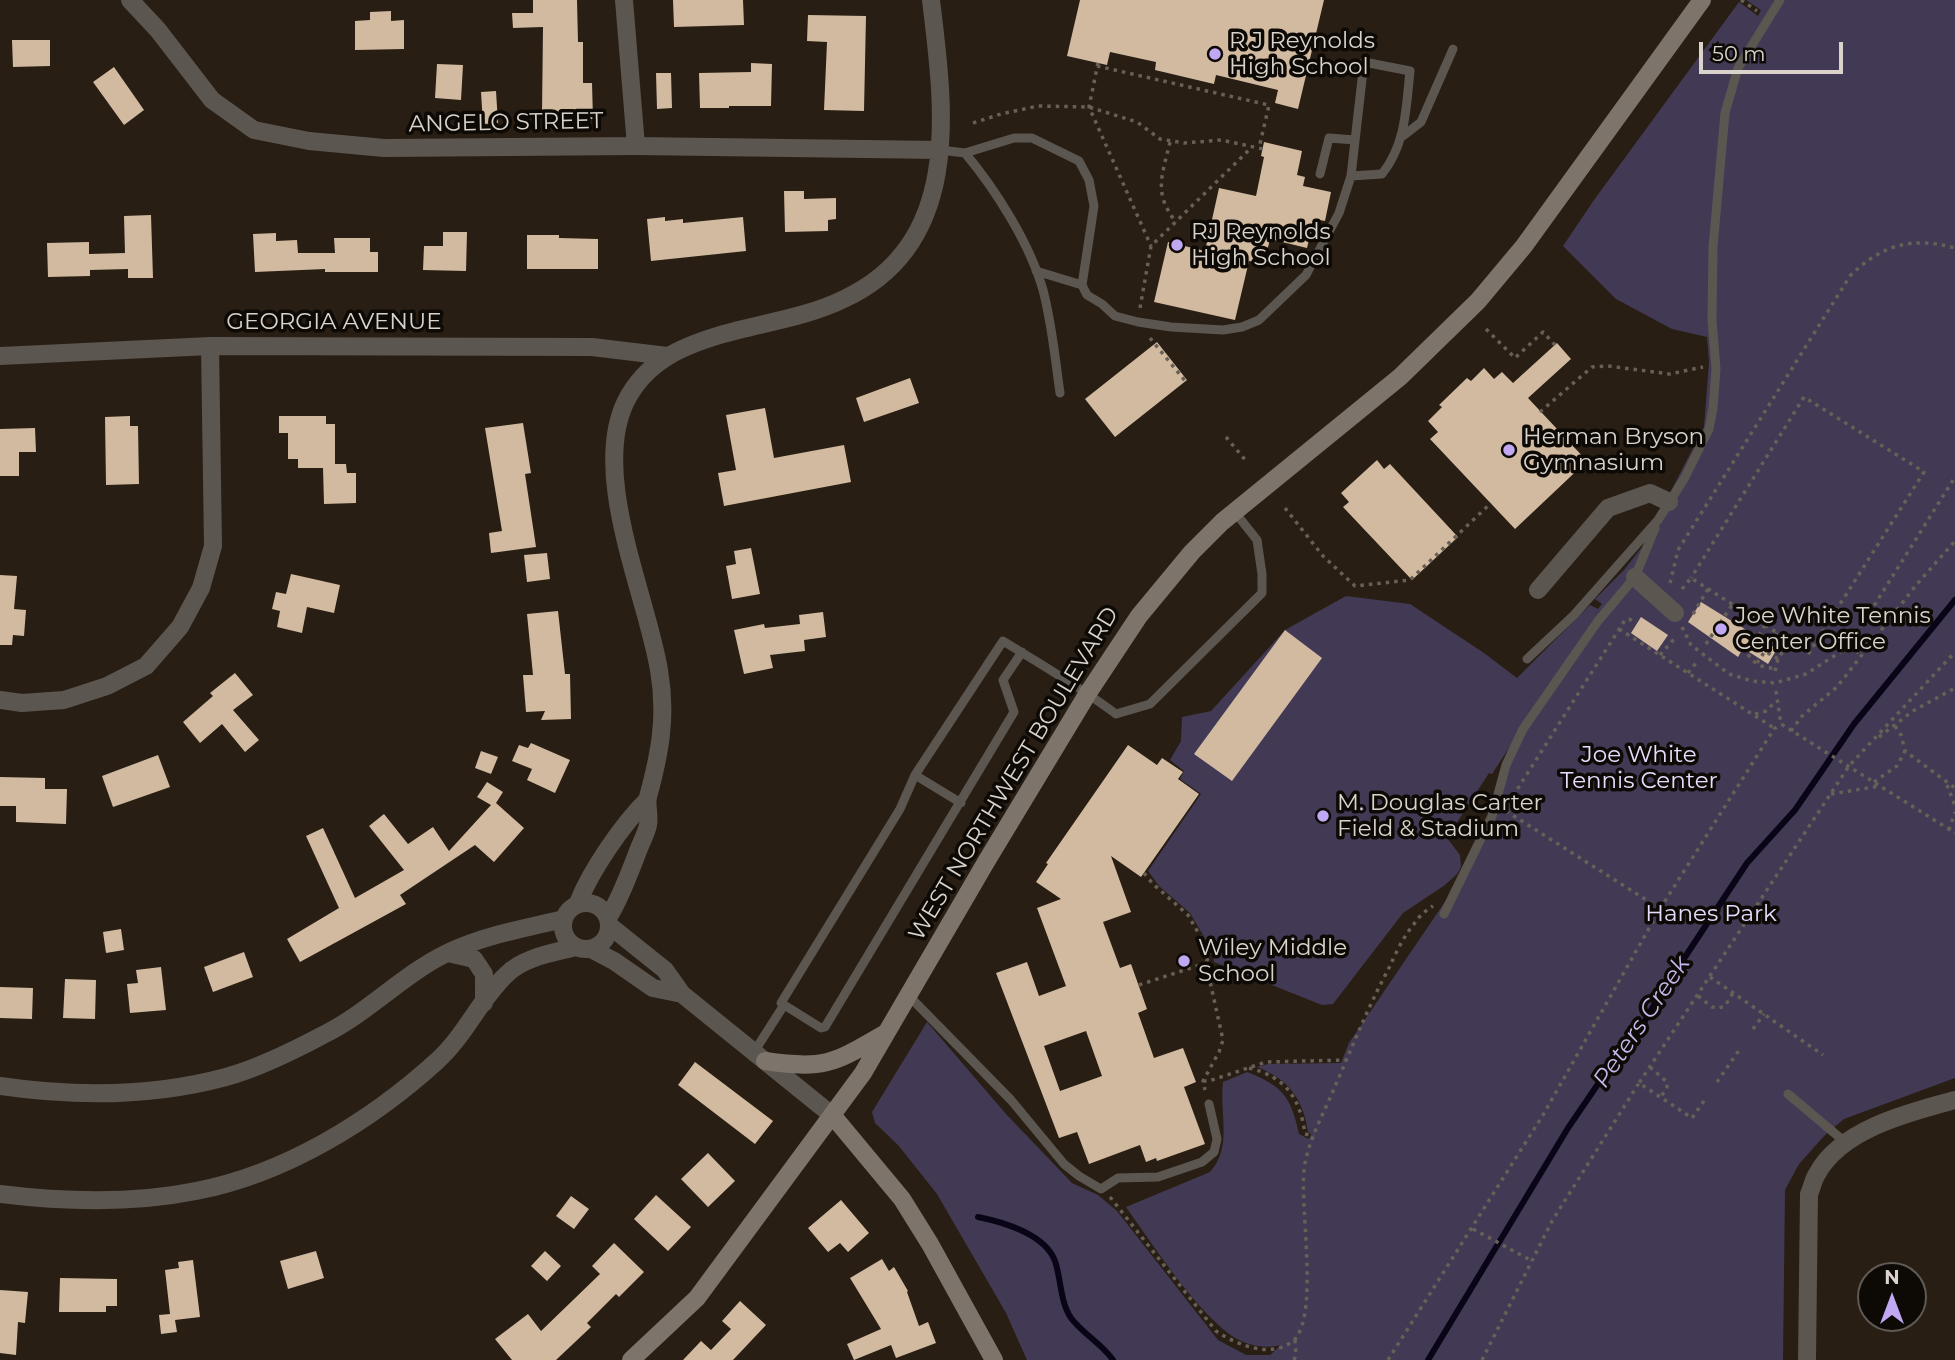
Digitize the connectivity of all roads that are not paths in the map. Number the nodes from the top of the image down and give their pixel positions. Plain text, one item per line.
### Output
1 (130, 0) edge
2 (624, 0) edge
3 (931, 0) edge
4 (1702, 0) edge
5 (1780, 0) edge
6 (1452, 49) dead end
7 (1403, 136) junction
8 (1355, 140) junction
9 (636, 146) junction
10 (940, 150) junction
11 (965, 153) junction
12 (1320, 173) dead end
13 (1351, 176) junction
14 (1036, 271) junction
15 (1082, 285) junction
16 (209, 346) junction
17 (0, 356) edge
18 (667, 356) junction
19 (1060, 393) dead end
20 (1669, 502) junction
21 (1234, 511) junction
22 (1658, 520) junction
23 (1635, 577) junction
24 (1538, 590) dead end
25 (1681, 617) road end
26 (1022, 652) junction
27 (1527, 659) dead end
28 (1088, 693) junction
29 (0, 700) edge
30 (915, 775) junction
31 (647, 800) junction
32 (961, 803) junction
33 (578, 904) junction
34 (1444, 914) dead end
35 (564, 919) junction
36 (609, 922) junction
37 (583, 948) junction
38 (447, 953) junction
39 (682, 994) junction
40 (908, 995) junction
41 (484, 1003) junction
42 (784, 1005) junction
43 (886, 1033) junction
44 (760, 1057) junction
45 (0, 1086) edge
46 (1788, 1094) dead end
47 (1955, 1100) edge
48 (1209, 1104) road end
49 (833, 1116) junction
50 (1845, 1142) junction
51 (0, 1194) edge
52 (631, 1360) edge
53 (994, 1360) edge
54 (1807, 1360) edge

1 - 9 street, ANGELO STREET
2 - 9 street
3 - 10 street
4 - 21 main road, WEST NORTHWEST BOULEVARD
5 - 20 lane
6 - 7 lane
7 - 8 lane
7 - 13 lane
8 - 12 lane
8 - 13 lane
9 - 10 street, ANGELO STREET
10 - 11 lane
10 - 18 street
11 - 14 lane
11 - 15 lane
13 - 15 lane
14 - 15 lane
14 - 19 lane
16 - 17 street, GEORGIA AVENUE
16 - 18 street, GEORGIA AVENUE
16 - 29 street
18 - 31 street
20 - 22 lane
20 - 24 street
21 - 28 main road, WEST NORTHWEST BOULEVARD
21 - 28 lane
22 - 23 lane
22 - 27 lane
23 - 25 street
23 - 34 lane
26 - 28 lane
26 - 30 lane
26 - 32 lane
28 - 40 main road, WEST NORTHWEST BOULEVARD
30 - 32 lane
30 - 42 lane
31 - 33 street
31 - 36 street
32 - 42 lane
33 - 35 street
33 - 36 street
35 - 37 street
35 - 38 street
36 - 37 street
36 - 39 street
37 - 39 street
37 - 41 street
38 - 41 street
38 - 45 street
39 - 44 street
40 - 43 main road, WEST NORTHWEST BOULEVARD
40 - 48 lane
41 - 51 street
42 - 44 lane
43 - 44 main road
43 - 49 main road, WEST NORTHWEST BOULEVARD
44 - 49 street
46 - 50 lane
47 - 50 street
49 - 52 main road, WEST NORTHWEST BOULEVARD
49 - 53 main road
50 - 54 street

